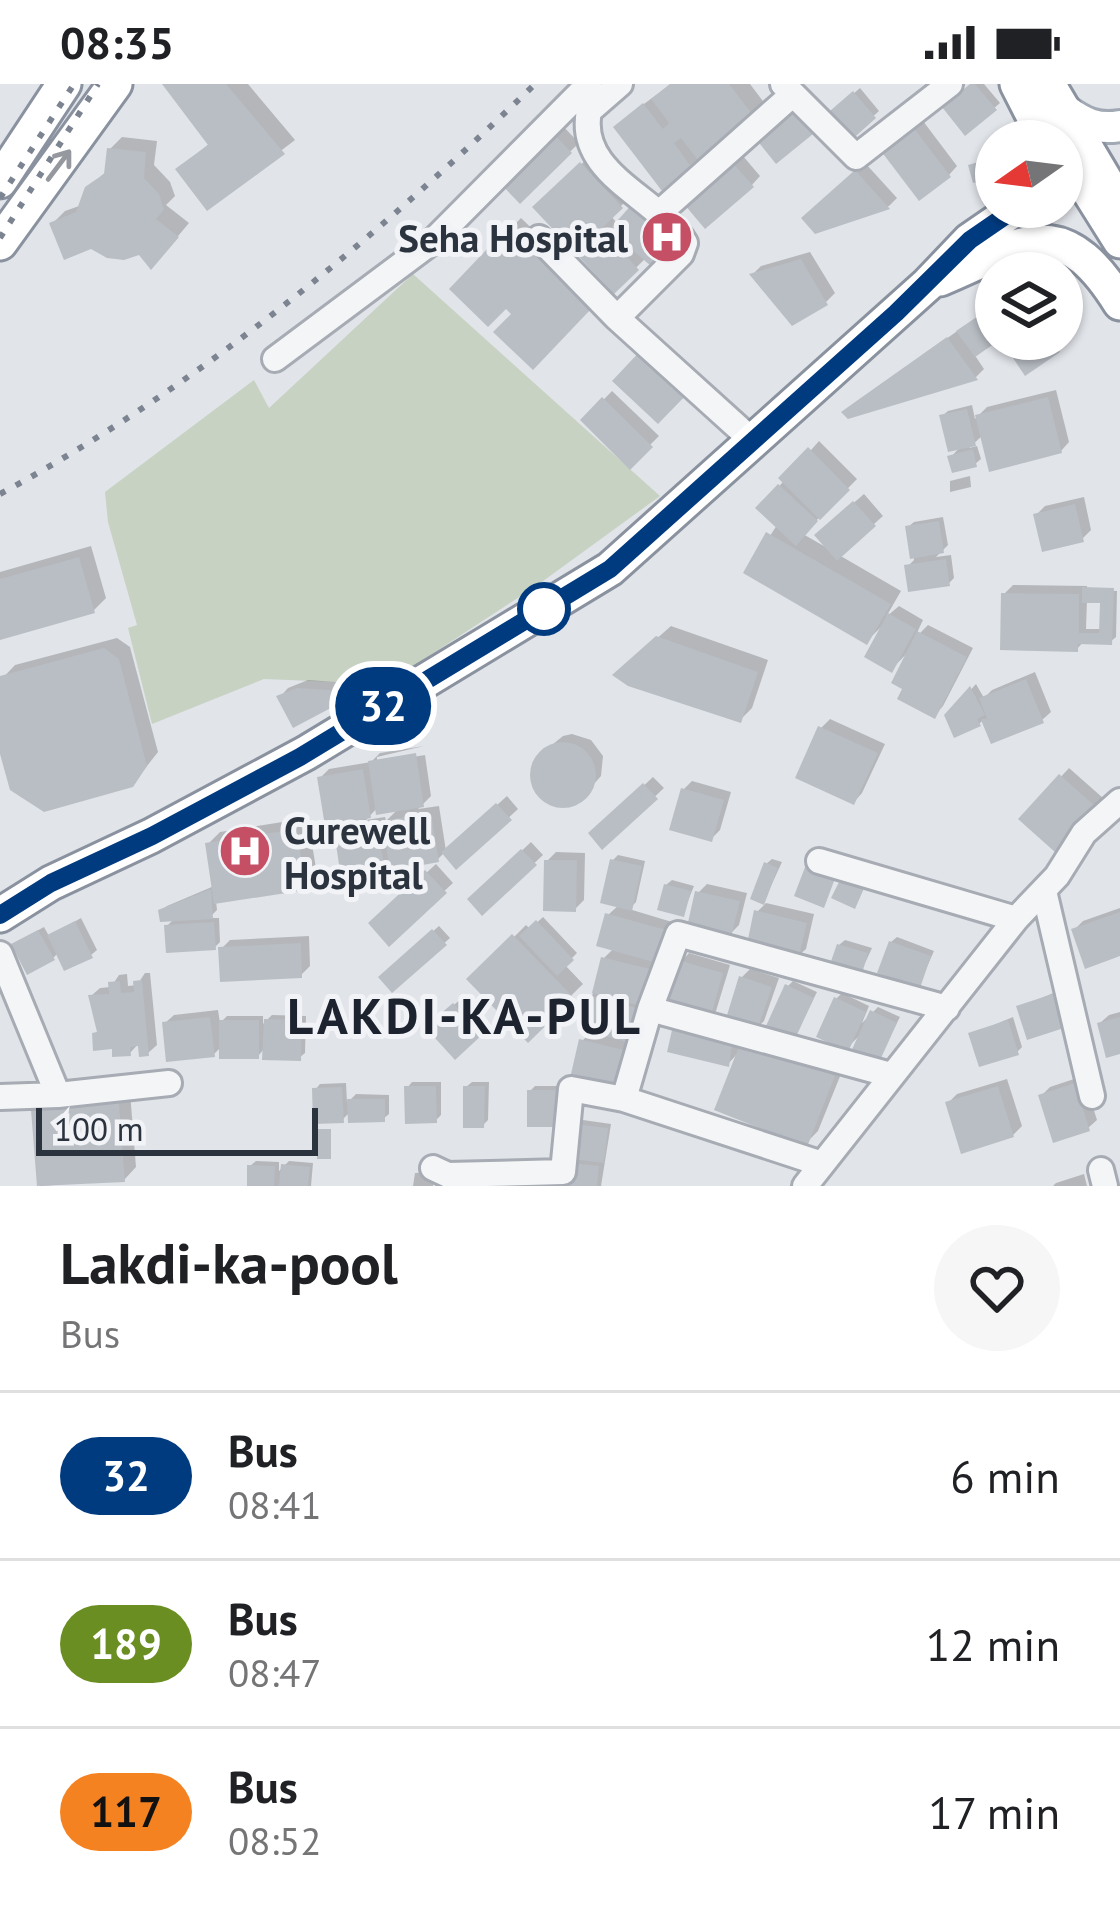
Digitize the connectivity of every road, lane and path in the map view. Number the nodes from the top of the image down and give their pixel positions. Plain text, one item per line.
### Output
1 (64, 84) edge
2 (115, 84) edge
3 (589, 84) edge
4 (620, 84) edge
5 (950, 84) edge
6 (787, 89) edge
7 (1047, 112) edge
8 (1120, 129) edge
9 (0, 181) edge
10 (1115, 194) edge
11 (658, 214) junction
12 (987, 228) edge
13 (1120, 241) edge
14 (0, 243) edge
15 (538, 245) dead end
16 (928, 284) junction
17 (1120, 303) edge
18 (617, 318) junction
19 (275, 359) dead end
20 (754, 442) junction
21 (1120, 801) edge
22 (819, 861) dead end
23 (51, 883) junction
24 (1044, 891) junction
25 (0, 892) edge
26 (0, 915) edge
27 (1016, 919) junction
28 (0, 954) edge
29 (7, 990) edge
30 (946, 1008) junction
31 (650, 1009) junction
32 (891, 1075) junction
33 (169, 1083) dead end
34 (58, 1095) junction
35 (1092, 1096) dead end
36 (0, 1097) edge
37 (624, 1099) junction
38 (822, 1164) junction
39 (433, 1168) dead end
40 (806, 1186) edge

1 - 9 highway
14 -> 2 highway
3 - 19 street
4 - 11 street
5 - 6 street
6 - 11 street
7 - 8 main road
7 - 10 highway
7 - 13 highway
8 - 10 main road
11 - 18 street
12 - 16 highway
15 - 18 street
16 - 17 highway
16 - 20 highway
18 - 20 street
20 - 23 highway
21 - 24 street
22 - 27 street
23 - 25 highway
23 - 26 highway
24 - 27 street
24 - 35 street
27 - 30 street
28 - 29 street
29 - 34 street
30 - 31 street
30 - 32 street
31 - 32 street
31 - 37 street
32 - 38 street
33 - 34 street
34 - 36 street
37 - 38 street
37 - 39 street
38 - 40 street

